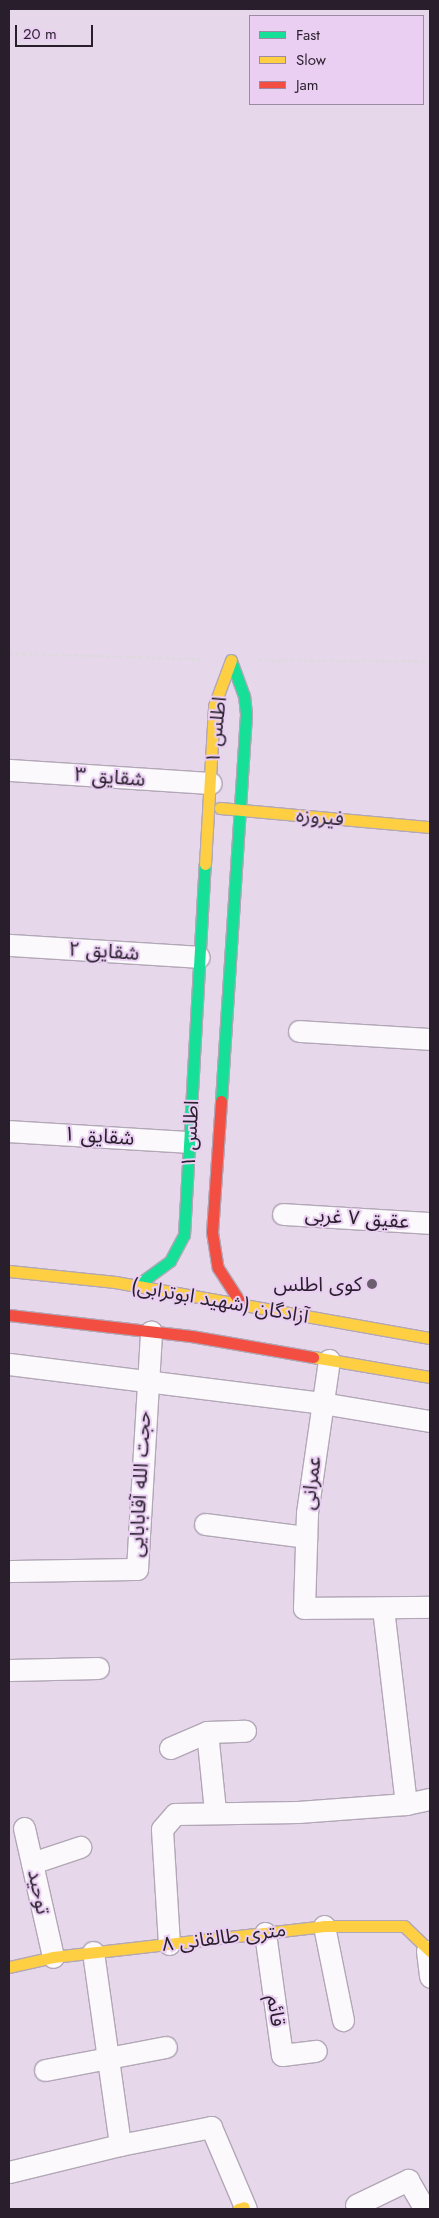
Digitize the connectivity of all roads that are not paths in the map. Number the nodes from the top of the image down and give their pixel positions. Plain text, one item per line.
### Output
1 (9, 770) edge
2 (211, 783) junction
3 (209, 806) junction
4 (239, 809) junction
5 (430, 827) edge
6 (9, 945) edge
7 (199, 957) junction
8 (299, 1030) dead end
9 (430, 1039) edge
10 (9, 1131) edge
11 (189, 1142) junction
12 (283, 1214) dead end
13 (430, 1223) edge
14 (9, 1271) edge
15 (136, 1286) junction
16 (242, 1305) junction
17 (9, 1315) edge
18 (151, 1331) junction
19 (430, 1338) edge
20 (329, 1360) junction
21 (9, 1364) edge
22 (430, 1378) edge
23 (145, 1379) junction
24 (322, 1403) junction
25 (430, 1422) edge
26 (205, 1524) dead end
27 (306, 1537) junction
28 (9, 1570) edge
29 (430, 1607) edge
30 (383, 1608) junction
31 (98, 1668) dead end
32 (9, 1670) edge
33 (245, 1731) dead end
34 (207, 1732) junction
35 (170, 1748) dead end
36 (430, 1799) edge
37 (406, 1804) junction
38 (215, 1811) junction
39 (24, 1828) dead end
40 (80, 1847) dead end
41 (32, 1863) junction
42 (324, 1926) junction
43 (265, 1933) junction
44 (168, 1944) junction
45 (428, 1951) edge
46 (92, 1952) junction
47 (53, 1957) junction
48 (9, 1968) edge
49 (430, 1977) edge
50 (343, 2020) dead end
51 (166, 2046) dead end
52 (316, 2051) dead end
53 (108, 2059) junction
54 (46, 2070) dead end
55 (120, 2145) junction
56 (9, 2172) edge
57 (356, 2205) dead end
58 (242, 2208) edge
59 (425, 2209) edge

1 - 2 street, شقایق ۳
2 - 3 street, اطلس ۱
2 - 4 street, اطلس ۱
3 - 4 street, فیروزه
3 - 7 street, اطلس ۱
4 - 5 street, فیروزه
4 - 16 street, اطلس ۱
6 - 7 street, شقایق ۲
7 - 11 street, اطلس ۱
8 - 9 street
10 - 11 street, شقایق ۱
11 - 15 street, اطلس ۱
12 - 13 street, عقیق ۷ غربی
14 - 15 street, آزادگان (شهید ابوترابی)
15 - 16 street, آزادگان (شهید ابوترابی)
16 - 19 street, آزادگان (شهید ابوترابی)
17 - 18 street, آزادگان (شهید ابوترابی)
18 - 20 street, آزادگان (شهید ابوترابی)
18 - 23 street, حجت الله آقابابایی
20 - 22 street, آزادگان (شهید ابوترابی)
20 - 24 street, عمرانی
21 - 23 street
23 - 24 street
23 - 28 street, حجت الله آقابابایی
24 - 25 street
24 - 27 street, عمرانی
26 - 27 street
27 - 30 street, عمرانی
29 - 30 street
30 - 37 street
31 - 32 street
33 - 34 street
34 - 35 street
34 - 38 street
36 - 37 street
37 - 38 street
38 - 44 street
39 - 41 street, توحید
40 - 41 street
41 - 47 street, توحید
42 - 43 street, ۸ متری طالقانی
42 - 45 street, ۸ متری طالقانی
42 - 50 street
43 - 44 street, ۸ متری طالقانی
43 - 52 street, قائم
44 - 46 street, ۸ متری طالقانی
45 - 49 street
46 - 47 street, ۸ متری طالقانی
46 - 53 street
47 - 48 street, ۸ متری طالقانی
51 - 53 street
53 - 54 street
53 - 55 street
55 - 56 street
55 - 58 street
57 - 59 street

